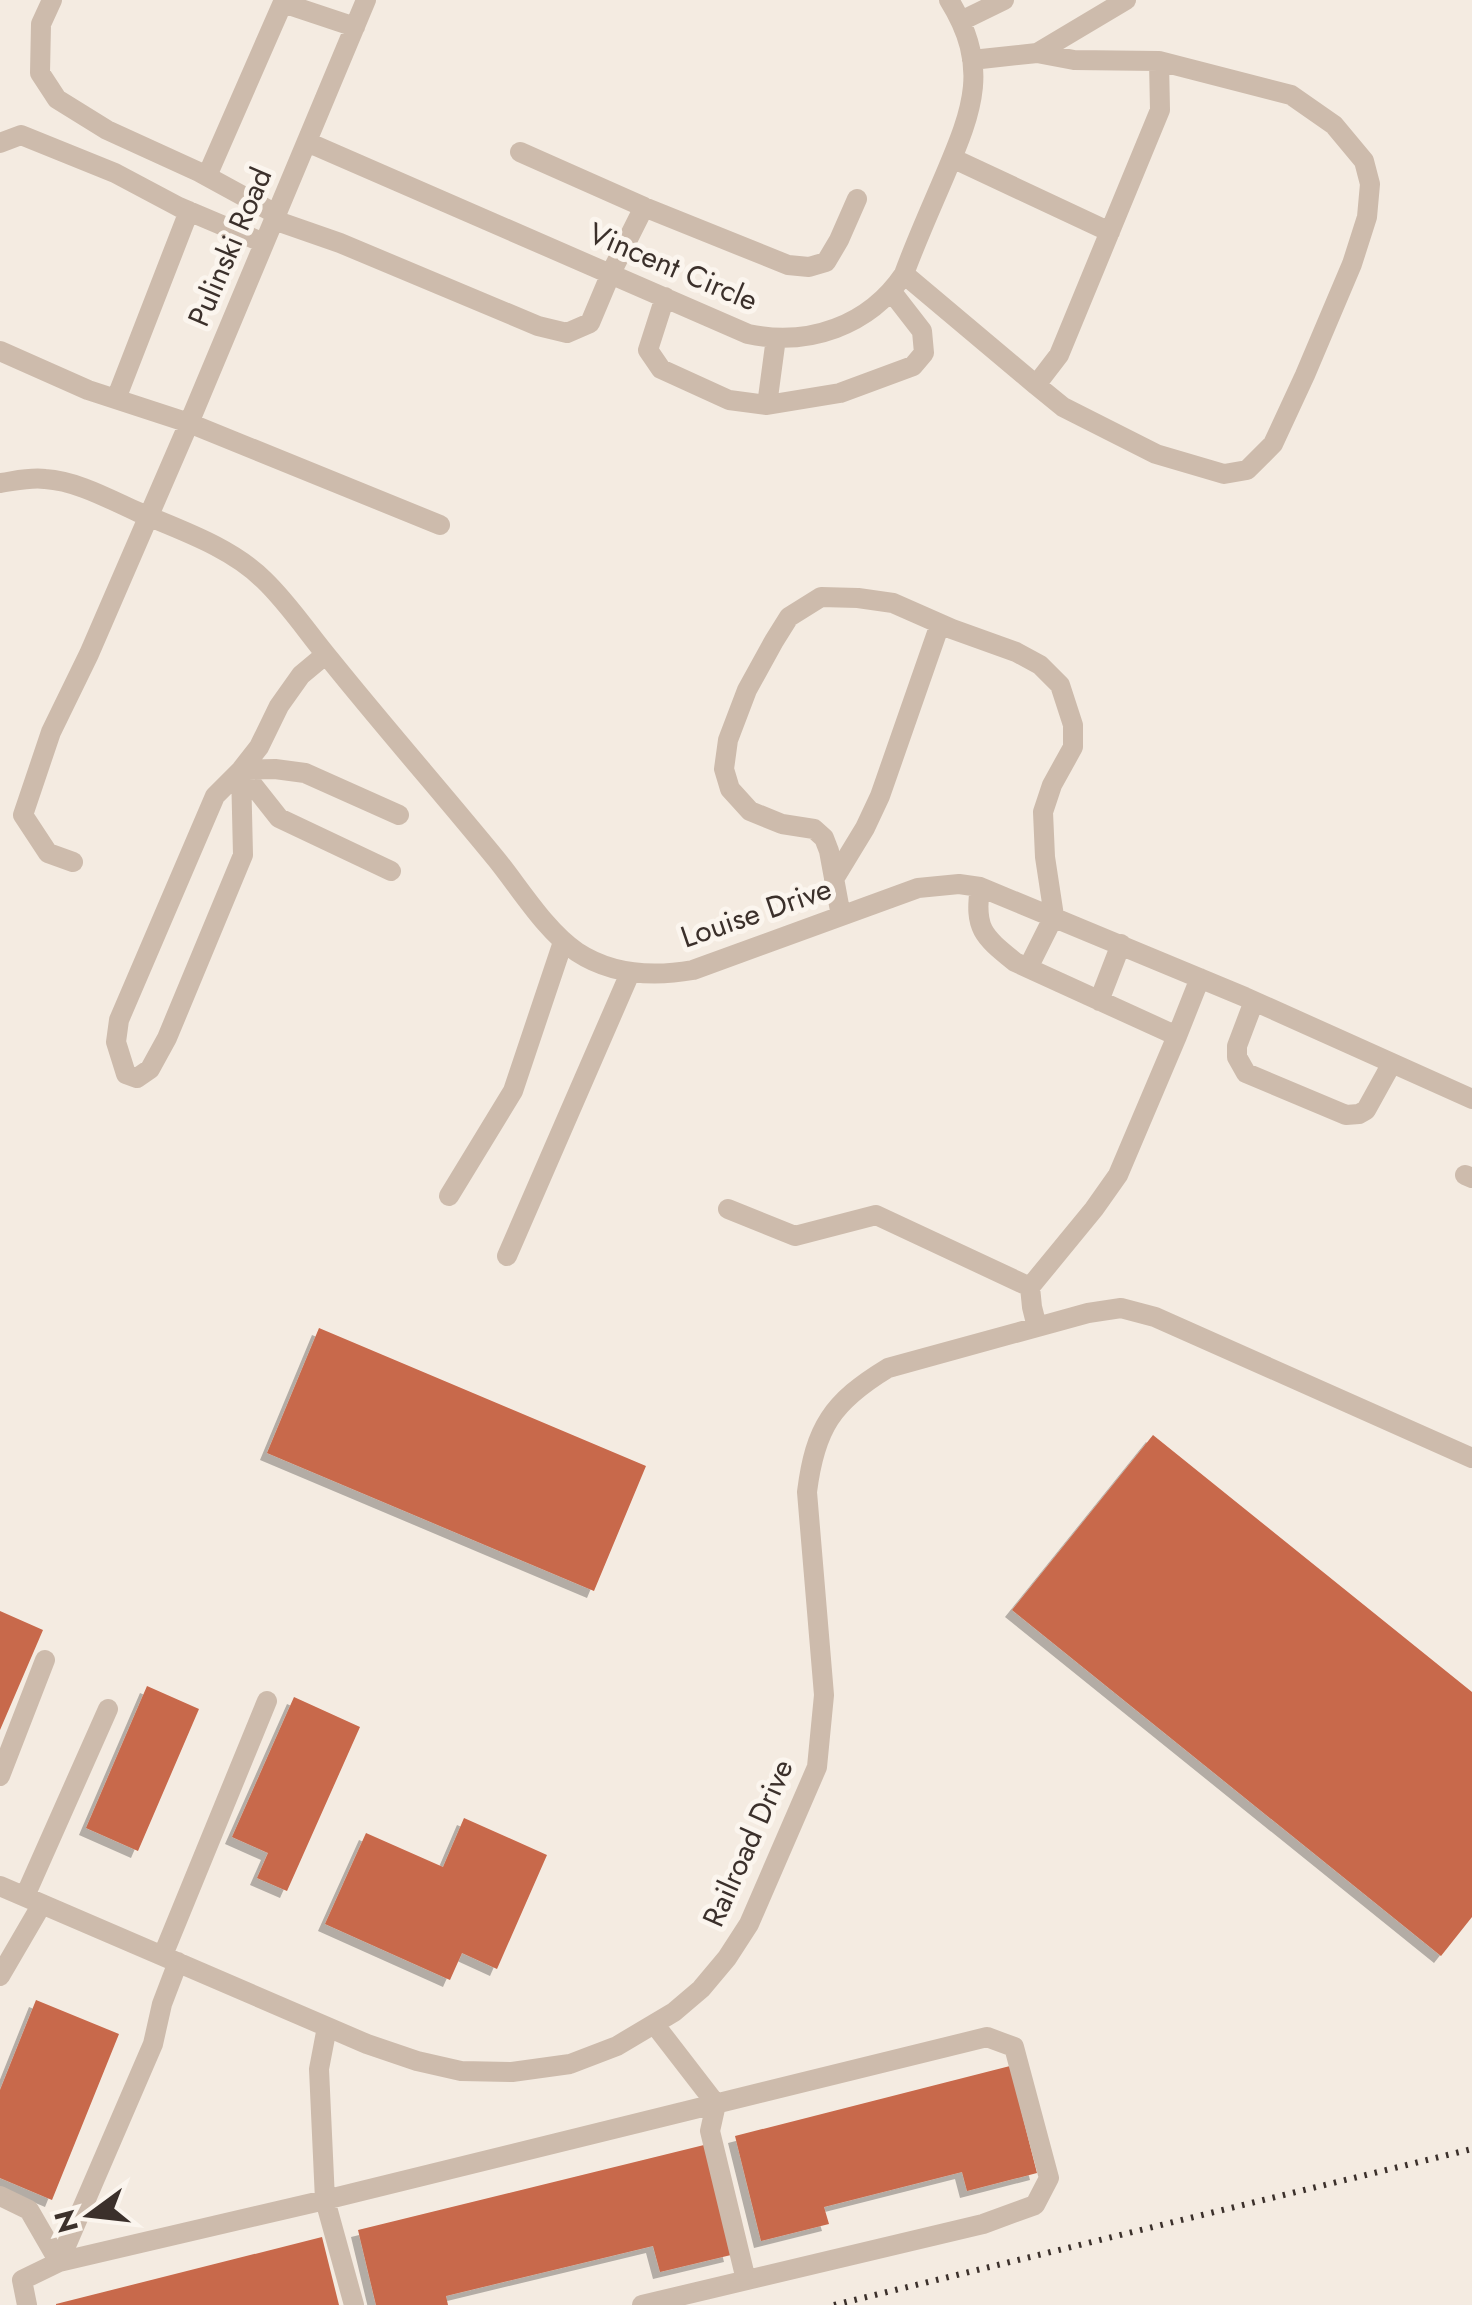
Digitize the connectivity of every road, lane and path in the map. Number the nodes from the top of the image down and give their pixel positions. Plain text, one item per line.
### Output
1 (52, 0) edge
2 (366, 0) edge
3 (949, 0) edge
4 (1004, 0) edge
5 (1126, 0) edge
6 (284, 2) edge
7 (961, 21) junction
8 (355, 27) junction
9 (1037, 53) junction
10 (972, 60) junction
11 (1158, 61) junction
12 (306, 142) junction
13 (0, 143) edge
14 (520, 152) dead end
15 (952, 158) junction
16 (207, 176) junction
17 (857, 199) dead end
18 (644, 207) junction
19 (189, 211) junction
20 (275, 217) junction
21 (1110, 232) junction
22 (264, 244) junction
23 (610, 273) junction
24 (897, 283) junction
25 (665, 297) junction
26 (776, 338) junction
27 (0, 351) edge
28 (1036, 386) junction
29 (116, 399) junction
30 (767, 405) junction
31 (189, 423) junction
32 (0, 483) edge
33 (148, 516) junction
34 (440, 525) dead end
35 (940, 624) junction
36 (326, 654) junction
37 (241, 770) junction
38 (25, 809) junction
39 (1, 814) edge
40 (399, 815) dead end
41 (73, 862) dead end
42 (391, 870) dead end
43 (834, 879) junction
44 (980, 887) junction
45 (841, 916) junction
46 (1054, 916) junction
47 (563, 942) junction
48 (1120, 944) junction
49 (1028, 968) junction
50 (630, 973) junction
51 (1200, 978) junction
52 (1099, 1001) junction
53 (1254, 1001) junction
54 (1177, 1036) junction
55 (1392, 1063) junction
56 (1472, 1099) edge
57 (449, 1196) dead end
58 (728, 1210) dead end
59 (506, 1256) dead end
60 (1030, 1287) junction
61 (1037, 1327) junction
62 (1472, 1458) edge
63 (45, 1660) dead end
64 (268, 1700) dead end
65 (108, 1709) dead end
66 (0, 1776) edge
67 (0, 1886) edge
68 (34, 1900) junction
69 (170, 1959) junction
70 (0, 1976) edge
71 (655, 2025) junction
72 (328, 2027) junction
73 (716, 2104) junction
74 (0, 2196) edge
75 (325, 2200) junction
76 (58, 2262) junction
77 (746, 2280) junction
78 (27, 2305) edge
79 (354, 2305) edge
80 (642, 2305) edge

1 - 16 street
2 - 8 street, Pulinski Road
3 - 7 street
4 - 7 street
5 - 9 street
6 - 8 street
6 - 16 street
7 - 10 street
8 - 12 street, Pulinski Road
9 - 10 street
9 - 11 street
10 - 15 street
11 - 21 street
11 - 28 street
12 - 20 street, Pulinski Road
12 - 23 street, Vincent Circle
13 - 19 street
14 - 18 street
15 - 21 street
15 - 24 street
16 - 20 street
17 - 18 street
18 - 23 street
19 - 22 street
19 - 29 street
20 - 22 street, Pulinski Road
20 - 23 street
21 - 28 street
22 - 31 street, Pulinski Road
23 - 25 street, Vincent Circle
24 - 26 street, Vincent Circle
24 - 28 street
24 - 30 street
25 - 26 street, Vincent Circle
25 - 30 street
26 - 30 street
27 - 29 street
29 - 31 street
31 - 33 street, Pulinski Road
31 - 34 street
32 - 33 street, Louise Drive
33 - 36 street, Louise Drive
33 - 38 street, Pulinski Road
35 - 43 street
35 - 43 street
35 - 46 street
36 - 37 street
36 - 47 street, Louise Drive
37 - 37 street
37 - 40 street
37 - 42 street
38 - 39 street
38 - 41 street
43 - 45 street
44 - 45 street, Louise Drive
44 - 46 street, Louise Drive
44 - 49 street
45 - 50 street, Louise Drive
46 - 48 street, Louise Drive
46 - 49 street
47 - 50 street, Louise Drive
47 - 57 street
48 - 51 street, Louise Drive
48 - 52 street
49 - 52 street
50 - 59 street
51 - 53 street, Louise Drive
51 - 54 street
52 - 54 street
53 - 55 street, Louise Drive
53 - 55 street
54 - 60 street
55 - 56 street, Louise Drive
58 - 60 street
60 - 61 street
61 - 62 street, Railroad Drive
61 - 71 street, Railroad Drive
63 - 66 street
64 - 69 street
65 - 68 street
67 - 68 street, Railroad Drive
68 - 69 street, Railroad Drive
68 - 70 street
69 - 72 street, Railroad Drive
69 - 76 street
71 - 72 street, Railroad Drive
71 - 73 street
72 - 75 street
73 - 75 street
73 - 77 street
73 - 77 street
74 - 76 street
75 - 76 street
75 - 79 street
76 - 78 street
77 - 80 street

